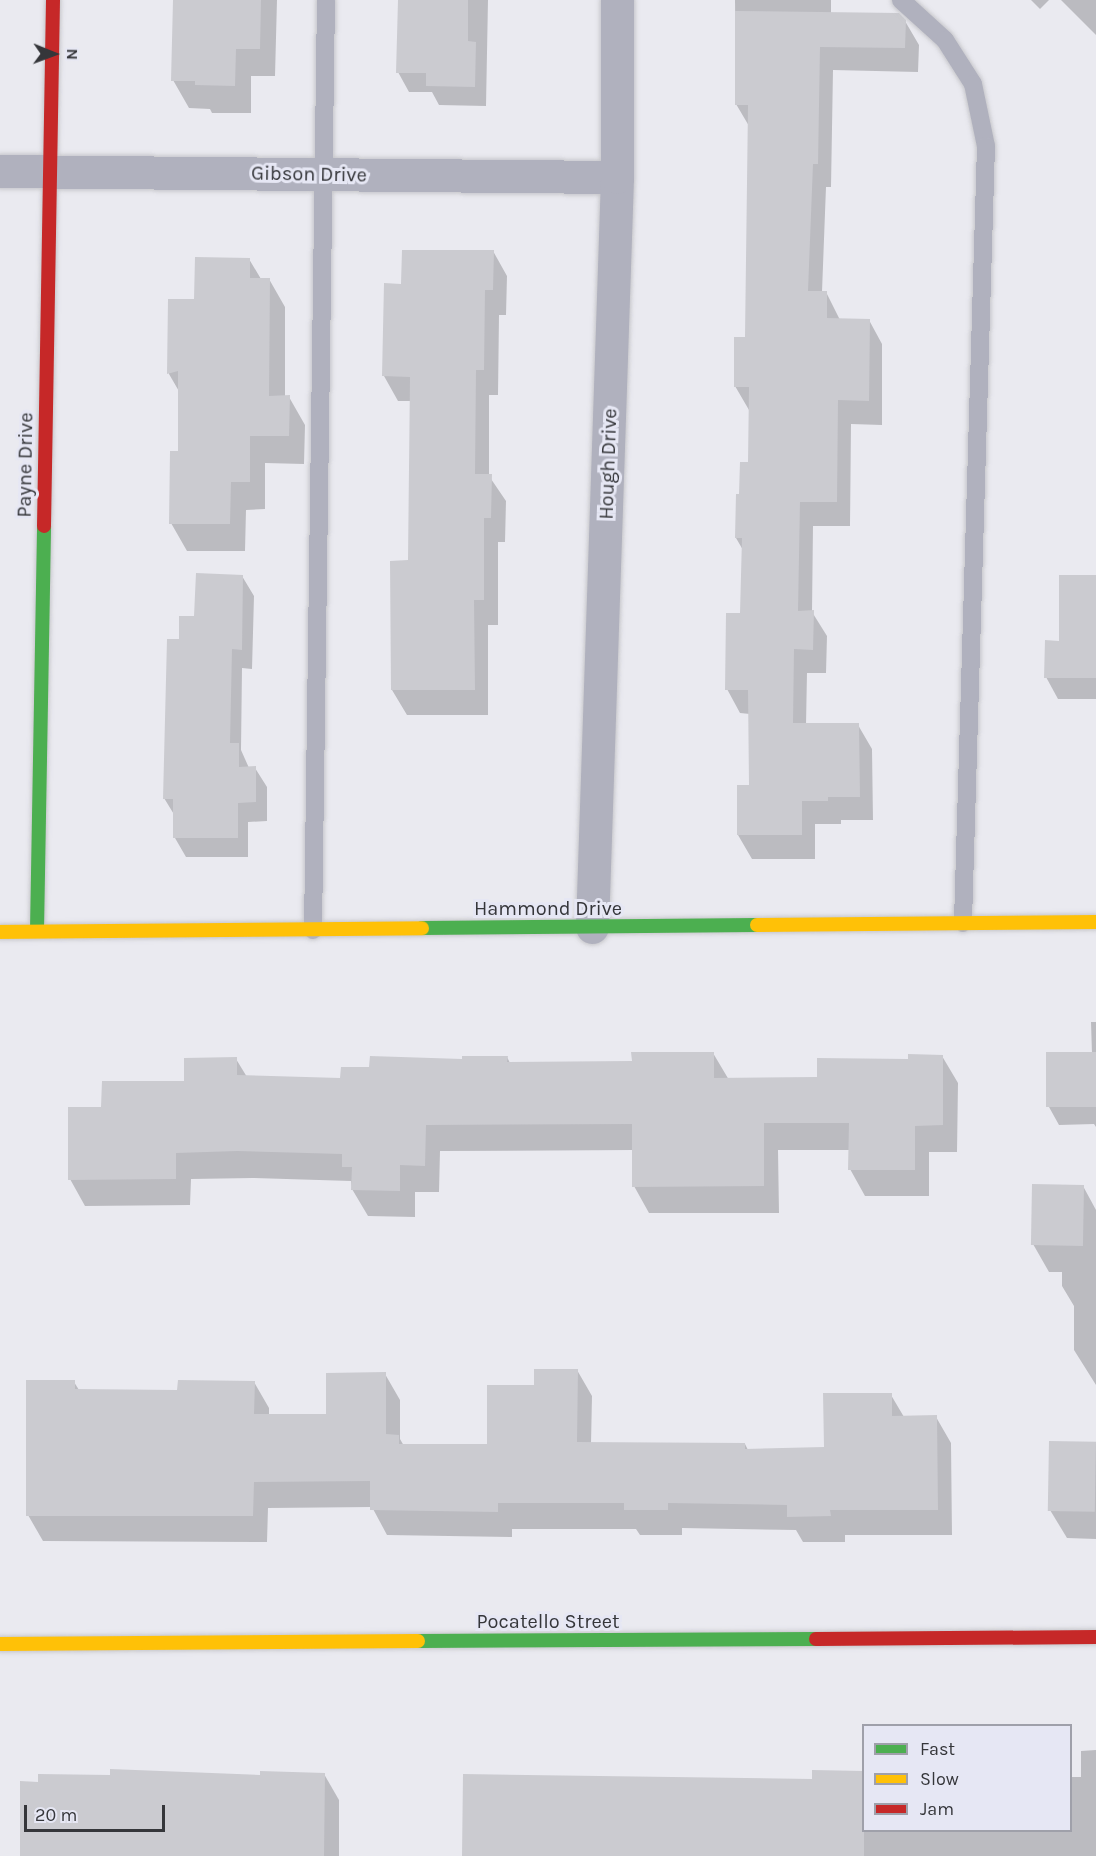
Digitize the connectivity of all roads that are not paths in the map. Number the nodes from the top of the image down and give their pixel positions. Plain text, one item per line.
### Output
1 (53, 0) edge
2 (326, 0) edge
3 (617, 0) edge
4 (901, 0) edge
5 (0, 171) edge
6 (50, 172) junction
7 (323, 174) junction
8 (617, 177) junction
9 (1096, 922) edge
10 (963, 923) junction
11 (592, 927) junction
12 (313, 930) junction
13 (37, 931) junction
14 (0, 932) edge
15 (1096, 1637) edge
16 (0, 1644) edge

1 - 6 street, Payne Drive
2 - 7 lane
3 - 8 street, Hough Drive
4 - 10 lane
5 - 6 street, Gibson Drive
6 - 7 street, Gibson Drive
6 - 13 street, Payne Drive
7 - 8 street, Gibson Drive
7 - 12 lane
8 - 11 street, Hough Drive
9 - 10 street, Hammond Drive
10 - 11 street, Hammond Drive
11 - 12 street, Hammond Drive
12 - 13 street, Hammond Drive
13 - 14 street, Hammond Drive
15 - 16 street, Pocatello Street

